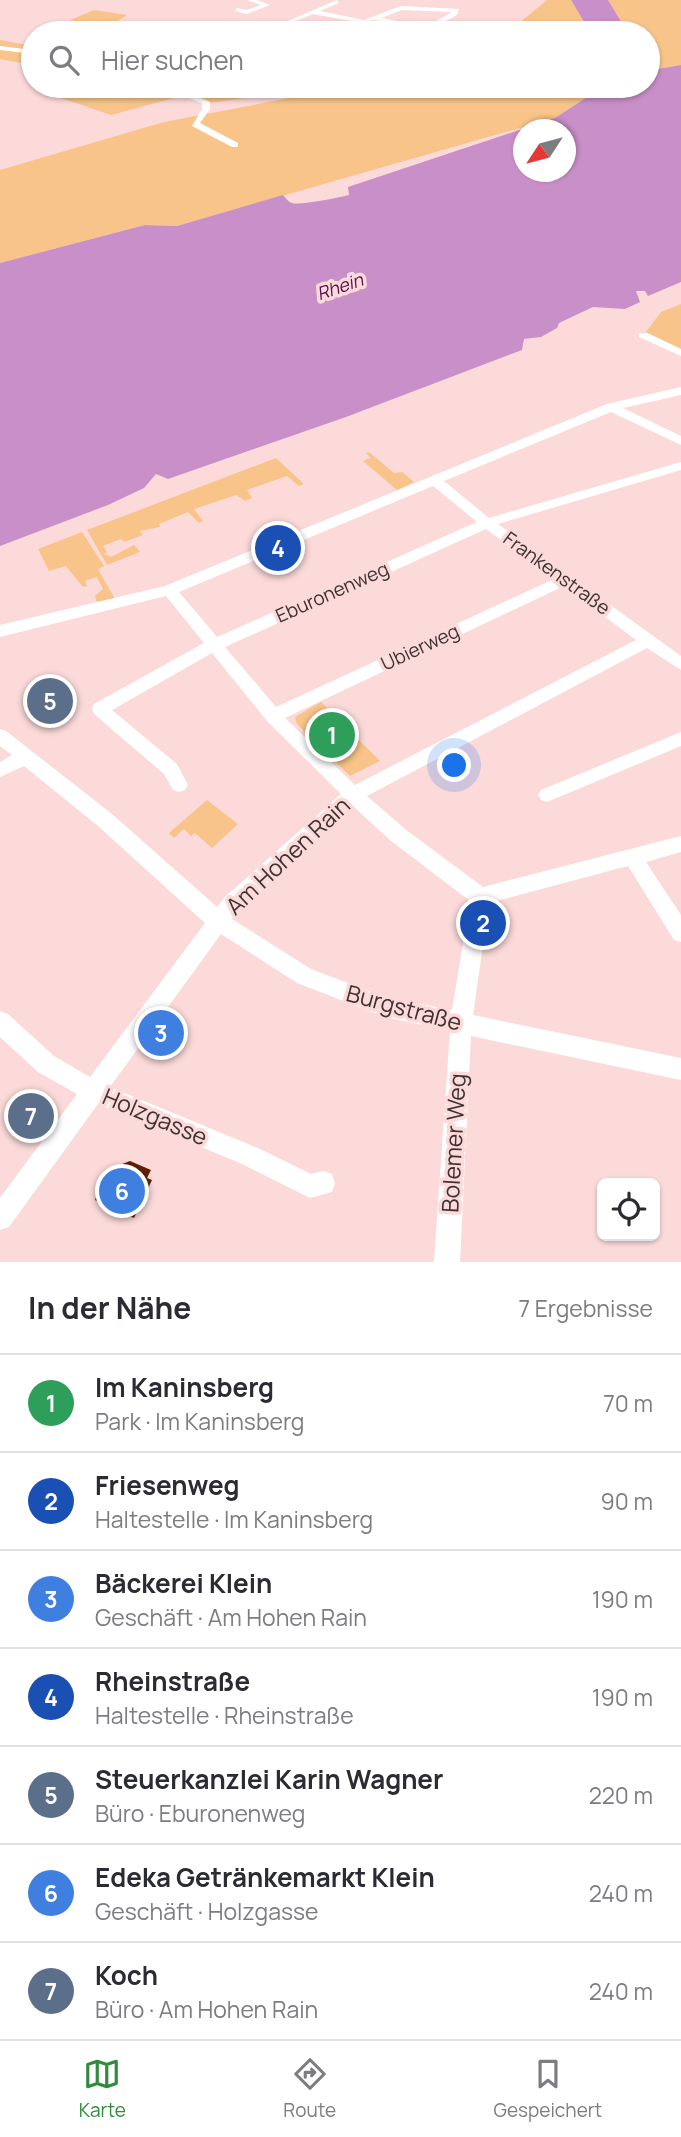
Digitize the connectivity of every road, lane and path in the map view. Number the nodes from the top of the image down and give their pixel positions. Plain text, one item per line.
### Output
1 (250, 0) edge
2 (454, 0) edge
3 (321, 1) edge
4 (340, 1) edge
5 (237, 10) dead end
6 (454, 10) junction
7 (313, 12) junction
8 (369, 20) junction
9 (291, 21) edge
10 (376, 21) edge
11 (442, 21) edge
12 (0, 48) edge
13 (21, 51) edge
14 (193, 98) edge
15 (235, 145) dead end
16 (643, 335) dead end
17 (681, 353) edge
18 (681, 391) edge
19 (611, 407) junction
20 (681, 441) edge
21 (681, 466) edge
22 (434, 480) junction
23 (487, 523) junction
24 (566, 579) junction
25 (169, 590) junction
26 (0, 631) edge
27 (649, 640) junction
28 (214, 645) junction
29 (681, 664) edge
30 (274, 716) junction
31 (0, 736) edge
32 (681, 739) edge
33 (25, 757) junction
34 (0, 770) edge
35 (179, 785) dead end
36 (353, 795) junction
37 (547, 795) dead end
38 (681, 844) edge
39 (633, 858) junction
40 (480, 897) junction
41 (219, 922) junction
42 (681, 933) edge
43 (0, 1022) edge
44 (461, 1024) junction
45 (681, 1069) edge
46 (93, 1091) junction
47 (323, 1183) dead end
48 (0, 1219) edge
49 (447, 1262) edge

1 - 5 street
2 - 6 street
3 - 4 street
4 - 7 street
6 - 8 street
6 - 11 street
7 - 8 street
7 - 9 street
8 - 10 street
12 - 13 street
14 - 15 street
16 - 17 street
18 - 19 street
19 - 20 street
19 - 22 street
21 - 23 street, Eburonenweg
22 - 23 street, Frankenstraße
22 - 25 street
23 - 24 street, Frankenstraße
23 - 28 street, Eburonenweg
24 - 27 street, Frankenstraße
24 - 30 street, Ubierweg
25 - 26 street
25 - 28 street
27 - 29 street, Frankenstraße
27 - 36 street, Am Hohen Rain
28 - 30 street
28 - 35 street, Eburonenweg
30 - 36 street
31 - 33 street, Burgstraße
32 - 37 street
33 - 34 street
33 - 41 street, Burgstraße
36 - 40 street
36 - 41 street, Am Hohen Rain
38 - 39 street
39 - 40 street
39 - 42 street
40 - 44 street, Bolemer Weg
41 - 44 street, Burgstraße
41 - 46 street, Am Hohen Rain
43 - 46 street, Holzgasse
44 - 45 street, Burgstraße
44 - 49 street, Bolemer Weg
46 - 47 street, Holzgasse
46 - 48 street, Am Hohen Rain

